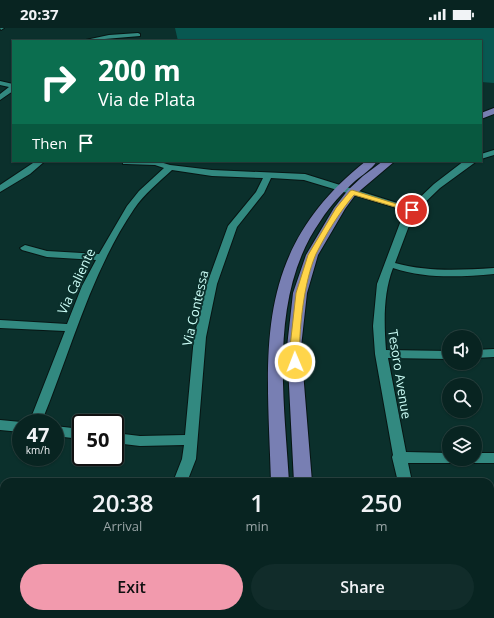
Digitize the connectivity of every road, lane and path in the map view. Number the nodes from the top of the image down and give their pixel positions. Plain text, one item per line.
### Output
1 (137, 28) edge
2 (138, 38) edge
3 (90, 40) edge
4 (0, 83) edge
5 (12, 86) edge
6 (12, 87) edge
7 (0, 98) edge
8 (494, 102) edge
9 (482, 108) edge
10 (494, 111) edge
11 (482, 116) edge
12 (494, 152) edge
13 (482, 158) edge
14 (41, 162) edge
15 (126, 162) dead end
16 (371, 162) edge
17 (389, 162) edge
18 (470, 162) edge
19 (170, 167) junction
20 (268, 175) junction
21 (0, 190) edge
22 (346, 190) junction
23 (412, 210) junction
24 (26, 248) dead end
25 (102, 257) junction
26 (389, 264) junction
27 (494, 271) edge
28 (0, 324) edge
29 (70, 328) junction
30 (494, 353) edge
31 (382, 354) junction
32 (482, 354) edge
33 (442, 355) edge
34 (39, 414) edge
35 (0, 425) edge
36 (12, 426) edge
37 (124, 439) edge
38 (191, 440) junction
39 (399, 457) junction
40 (442, 458) edge
41 (482, 458) edge
42 (494, 458) edge
43 (182, 478) edge
44 (280, 478) edge
45 (303, 478) edge
46 (404, 478) edge

1 - 2 street
2 - 3 street
4 - 5 street
6 - 7 street
8 - 9 main road
10 - 11 main road
12 - 13 street
14 - 21 street
15 - 19 street
16 - 22 main road
17 - 22 main road
18 - 23 street, Tesoro Avenue
19 - 20 street
19 - 25 street, Via Caliente
20 - 22 street
20 - 38 street, Via Contessa
22 - 23 street
22 - 44 main road
22 - 45 main road
23 - 26 street, Tesoro Avenue
24 - 25 street
25 - 29 street, Via Caliente
26 - 27 street
26 - 31 street, Tesoro Avenue
28 - 29 street
29 - 34 street, Via Caliente
30 - 32 street
31 - 33 street
31 - 39 street, Tesoro Avenue
35 - 36 street
37 - 38 street
38 - 43 street, Via Contessa
39 - 40 street
39 - 46 street, Tesoro Avenue
41 - 42 street

